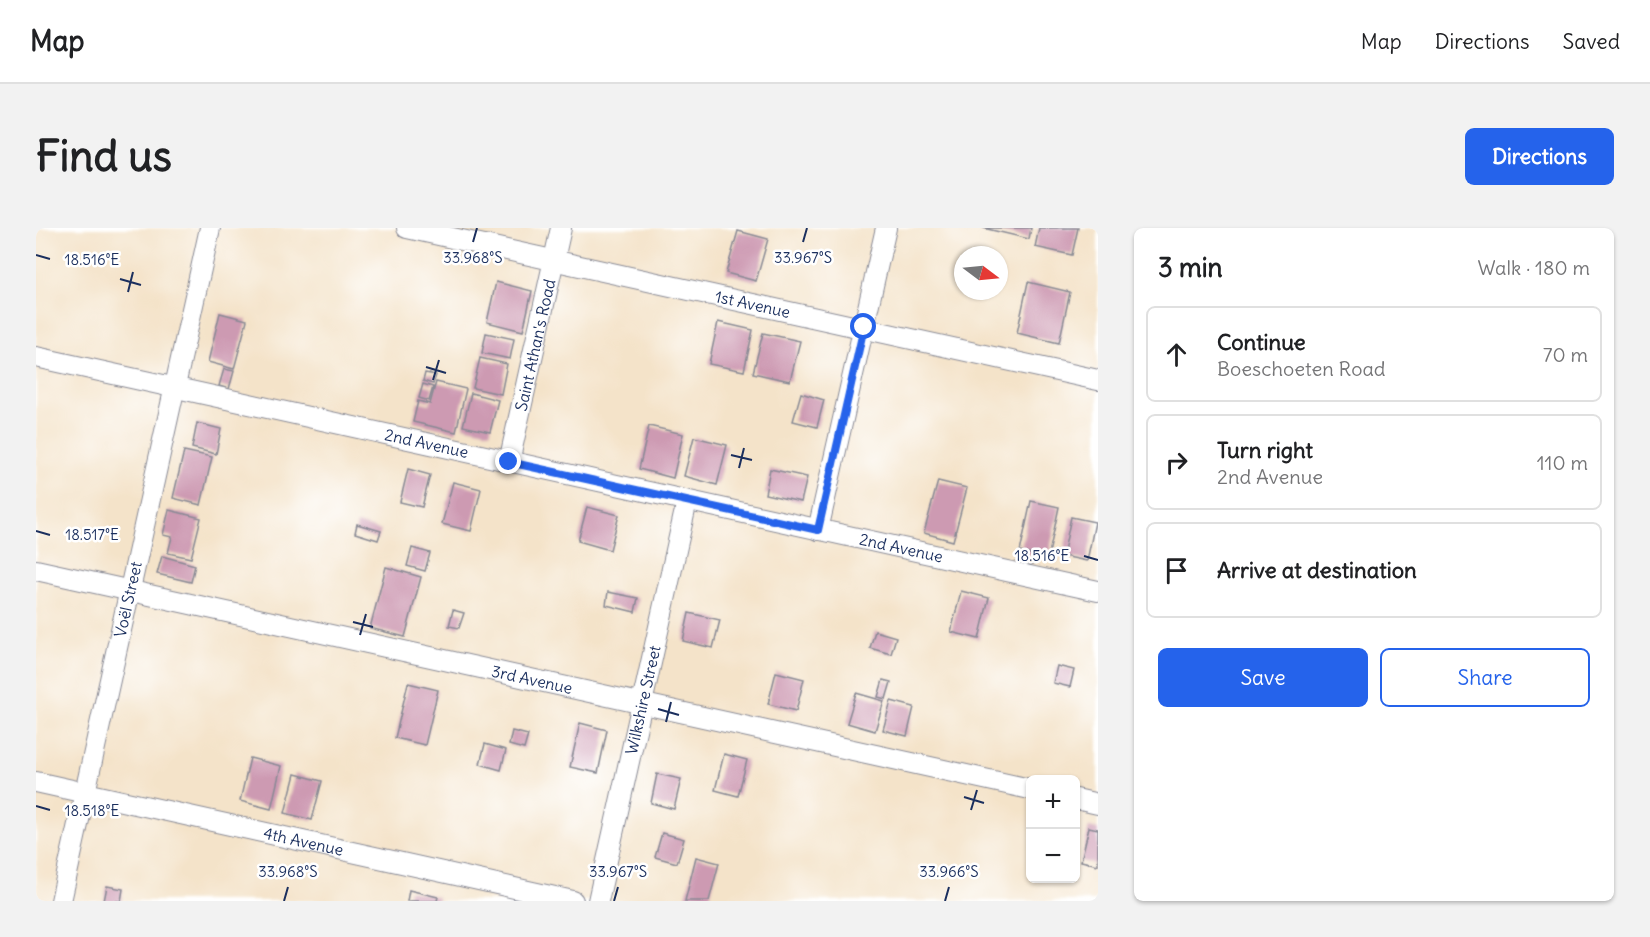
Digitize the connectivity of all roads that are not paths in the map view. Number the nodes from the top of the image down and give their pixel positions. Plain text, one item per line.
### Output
1 (210, 228) edge
2 (407, 228) edge
3 (561, 228) edge
4 (886, 228) edge
5 (554, 261) junction
6 (864, 327) junction
7 (36, 357) edge
8 (1098, 380) edge
9 (174, 388) junction
10 (509, 462) junction
11 (687, 501) junction
12 (818, 530) junction
13 (36, 570) edge
14 (129, 590) junction
15 (1098, 591) edge
16 (642, 704) junction
17 (36, 782) edge
18 (1026, 788) edge
19 (85, 793) junction
20 (1080, 800) edge
21 (1098, 804) edge
22 (61, 901) edge
23 (573, 901) edge
24 (598, 901) edge

1 - 9 street, Voël Street
2 - 5 street, 1st Avenue
3 - 5 street, Saint Athan's Road
4 - 6 street
5 - 6 street, 1st Avenue
5 - 10 street, Saint Athan's Road
6 - 8 street, 1st Avenue
6 - 12 street
7 - 9 street, 2nd Avenue
9 - 10 street, 2nd Avenue
9 - 14 street, Voël Street
10 - 11 street, 2nd Avenue
11 - 12 street, 2nd Avenue
11 - 16 street, Wilkshire Street
12 - 15 street, 2nd Avenue
13 - 14 street, 3rd Avenue
14 - 16 street, 3rd Avenue
14 - 19 street, Voël Street
16 - 18 street, 3rd Avenue
16 - 24 street, Wilkshire Street
17 - 19 street, 4th Avenue
19 - 22 street, Voël Street
19 - 23 street, 4th Avenue
20 - 21 street

